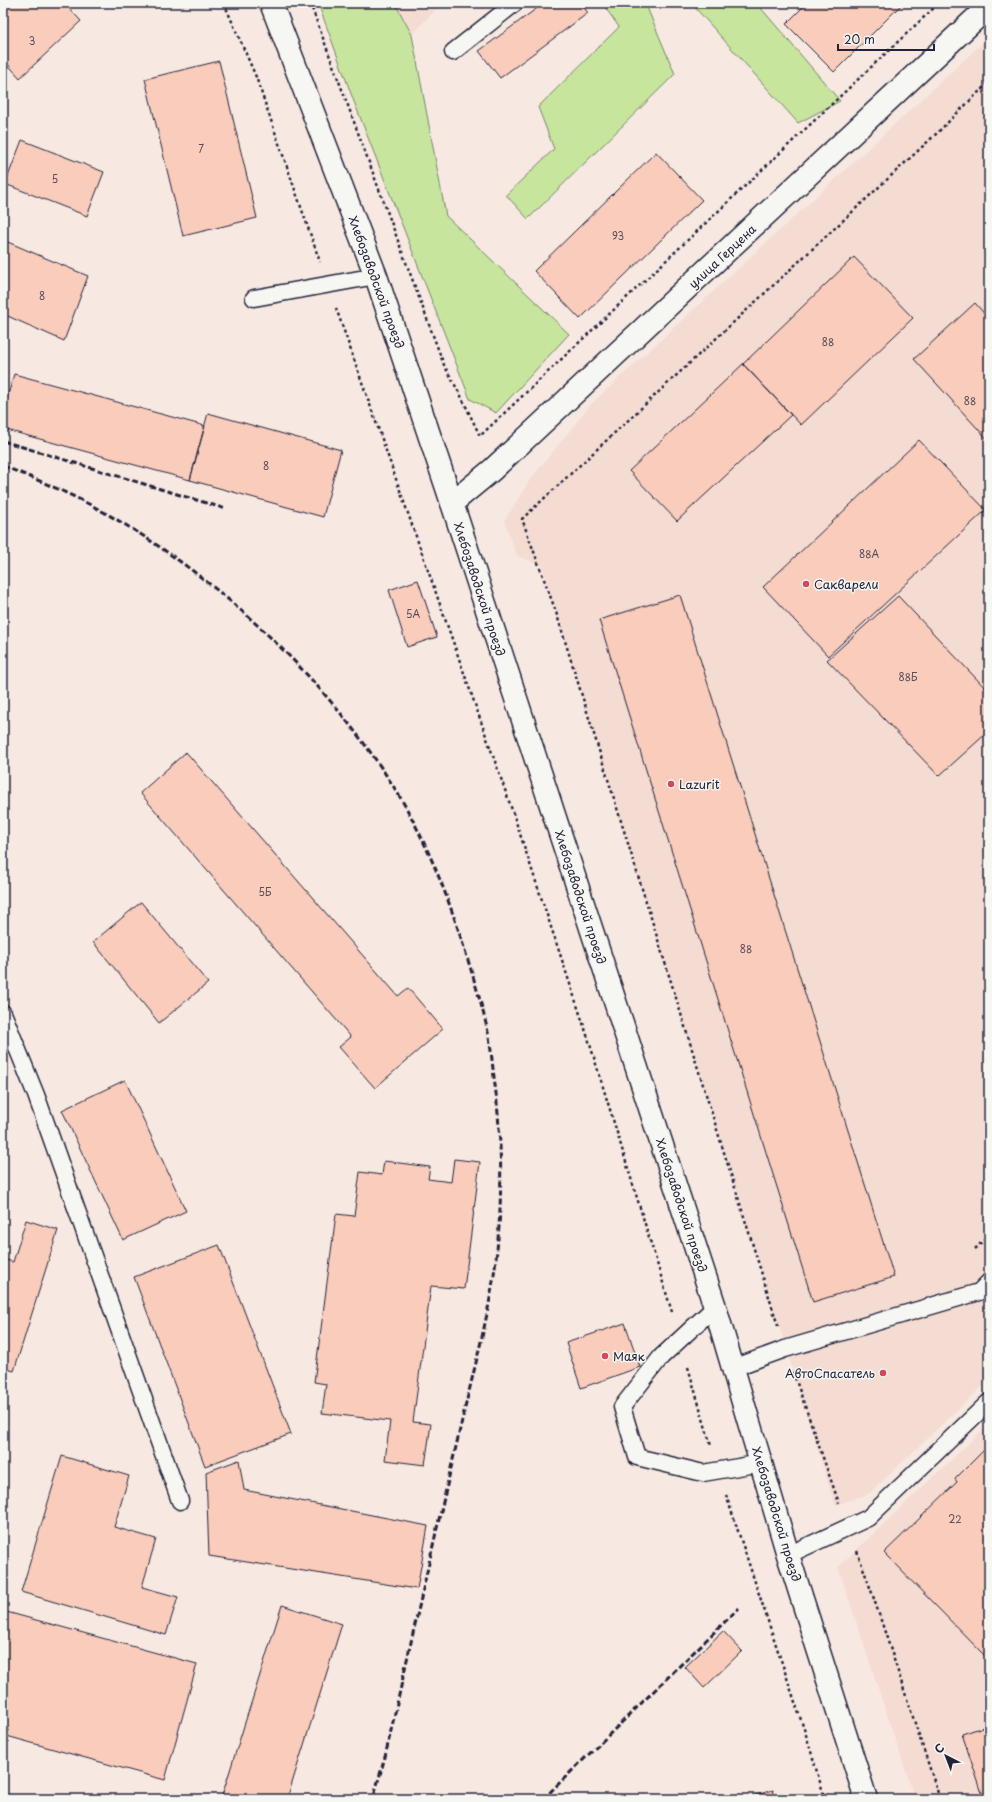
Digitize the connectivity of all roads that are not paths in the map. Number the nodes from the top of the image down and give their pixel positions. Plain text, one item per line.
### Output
1 (271, 3) edge
2 (515, 3) edge
3 (989, 6) edge
4 (452, 52) dead end
5 (376, 276) junction
6 (254, 298) dead end
7 (452, 504) junction
8 (3, 1013) edge
9 (989, 1282) edge
10 (715, 1307) junction
11 (733, 1368) junction
12 (989, 1402) edge
13 (762, 1463) junction
14 (180, 1501) dead end
15 (788, 1555) junction
16 (866, 1799) edge

1 - 5 street, Хлебозаводской проезд
2 - 4 lane
3 - 7 street, улица Герцена
5 - 6 lane
5 - 7 street, Хлебозаводской проезд
7 - 10 street, Хлебозаводской проезд
8 - 14 lane
9 - 11 lane
10 - 11 street, Хлебозаводской проезд
10 - 13 lane
11 - 13 street, Хлебозаводской проезд
12 - 15 lane
13 - 15 street, Хлебозаводской проезд
15 - 16 street, Хлебозаводской проезд

